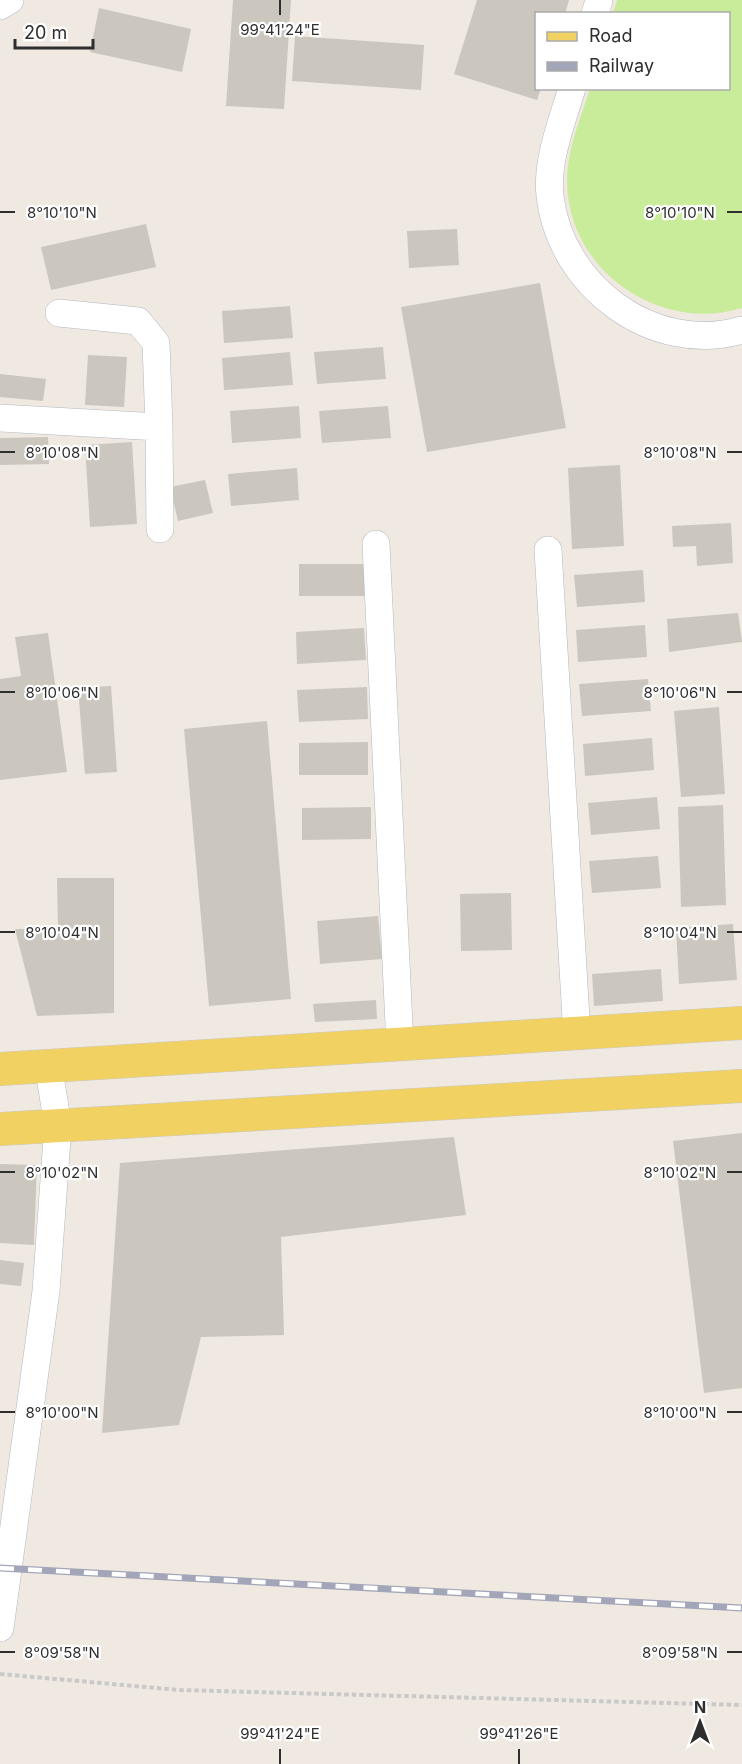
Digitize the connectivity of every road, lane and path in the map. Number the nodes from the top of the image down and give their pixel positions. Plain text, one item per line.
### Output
1 (10, 0) edge
2 (0, 6) edge
3 (572, 90) edge
4 (59, 313) dead end
5 (742, 330) edge
6 (0, 418) edge
7 (159, 427) junction
8 (160, 529) dead end
9 (376, 544) dead end
10 (548, 550) dead end
11 (742, 1023) edge
12 (577, 1035) junction
13 (400, 1046) junction
14 (48, 1065) junction
15 (0, 1069) edge
16 (742, 1086) edge
17 (58, 1125) junction
18 (0, 1129) edge
19 (0, 1629) edge
20 (0, 1674) edge
21 (742, 1705) edge

1 - 2 street
3 - 5 street
4 - 7 street
6 - 7 street
7 - 8 street
9 - 13 street
10 - 12 street
11 - 12 main road
12 - 13 main road
13 - 14 main road
14 - 15 main road
14 - 17 street
16 - 17 main road
17 - 18 main road
17 - 19 street
20 - 21 path

